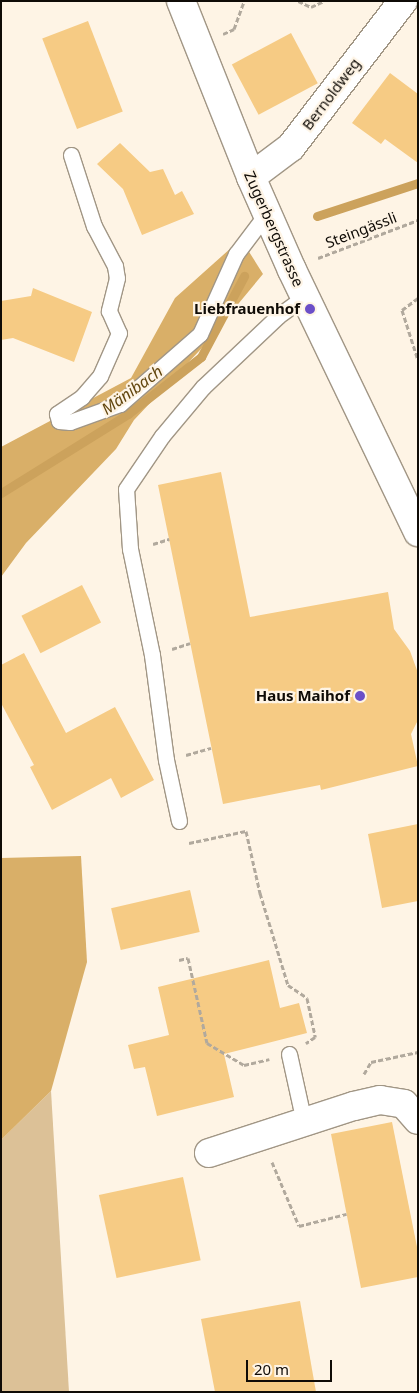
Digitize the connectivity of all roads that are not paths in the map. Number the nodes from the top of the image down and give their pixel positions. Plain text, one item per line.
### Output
1 (181, 1) edge
2 (403, 1) edge
3 (71, 155) dead end
4 (251, 178) junction
5 (269, 217) junction
6 (304, 297) junction
7 (418, 532) edge
8 (179, 821) dead end
9 (289, 1054) road end
10 (418, 1120) edge
11 (304, 1122) junction
12 (209, 1153) dead end

1 - 4 street, Zugerbergstrasse
2 - 4 street, Bernoldweg
3 - 5 lane
4 - 5 street, Zugerbergstrasse
5 - 6 street, Zugerbergstrasse
6 - 7 street, Zugerbergstrasse
6 - 8 lane
9 - 11 lane
10 - 11 street
11 - 12 street

